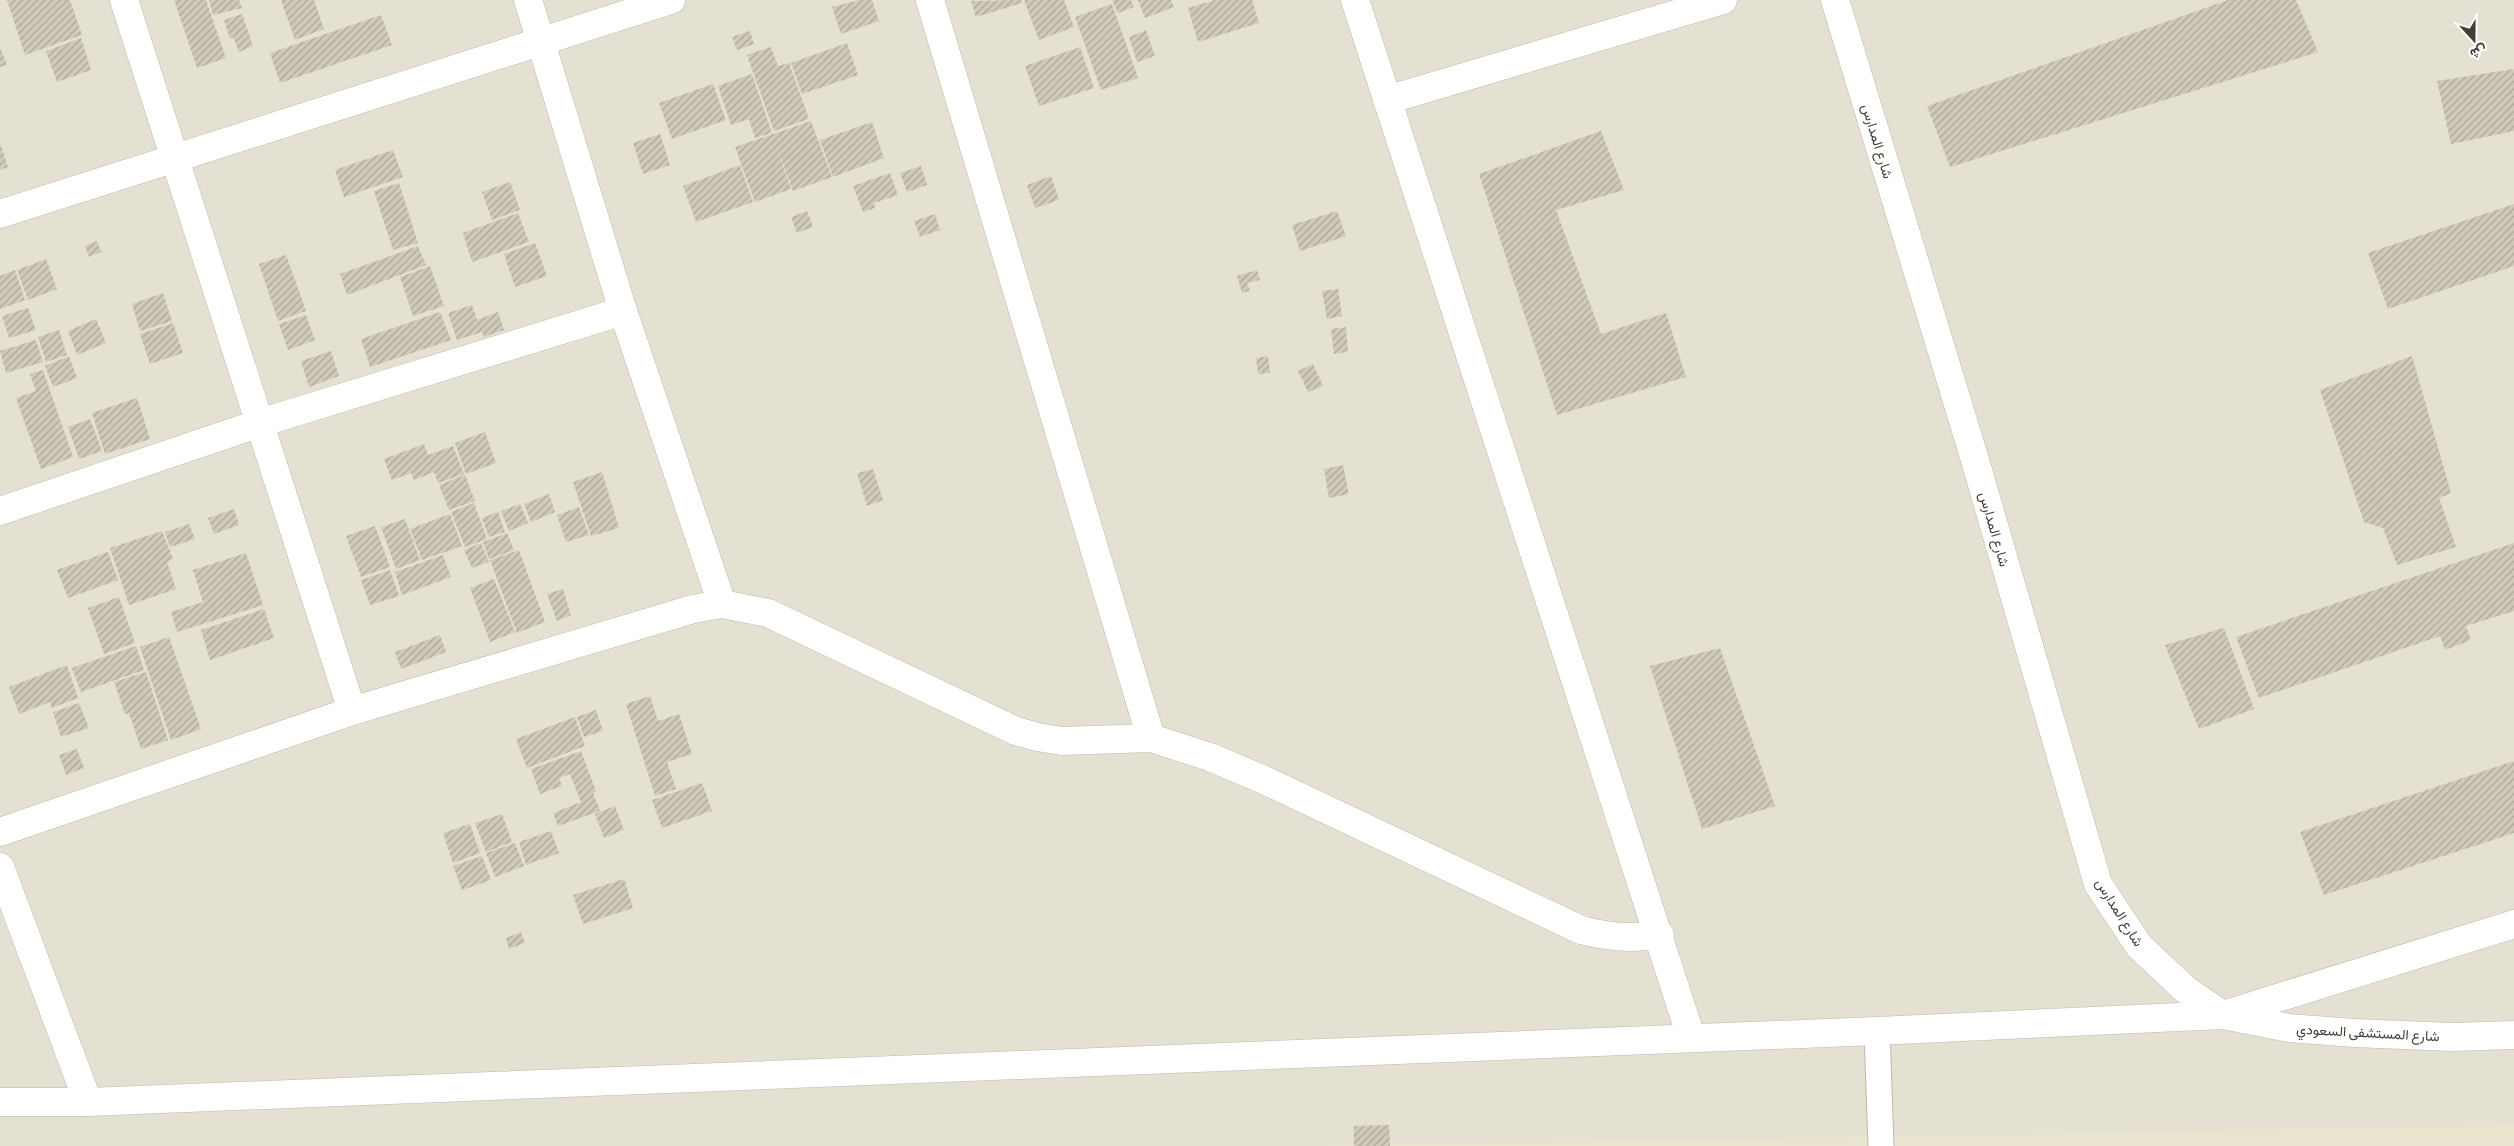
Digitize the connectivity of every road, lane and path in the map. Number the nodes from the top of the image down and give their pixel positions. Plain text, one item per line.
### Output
1 (124, 0) edge
2 (528, 0) edge
3 (671, 0) edge
4 (930, 0) edge
5 (1355, 0) edge
6 (1723, 0) edge
7 (1835, 0) edge
8 (540, 42) junction
9 (1387, 100) junction
10 (175, 158) junction
11 (0, 214) edge
12 (623, 311) junction
13 (260, 423) junction
14 (0, 511) edge
15 (722, 604) junction
16 (352, 711) junction
17 (1151, 738) junction
18 (0, 832) edge
19 (0, 867) edge
20 (2514, 924) edge
21 (1660, 935) junction
22 (2223, 1015) junction
23 (1878, 1031) junction
24 (2514, 1035) edge
25 (1691, 1037) junction
26 (0, 1102) edge
27 (88, 1102) junction
28 (1881, 1146) edge

1 - 10 street
2 - 8 street
3 - 8 street
4 - 17 street
5 - 9 street
6 - 9 street
7 - 22 street, شارع المدارس
8 - 10 street
8 - 12 street
9 - 21 street
10 - 11 street
10 - 13 street
12 - 13 street
12 - 15 street
13 - 14 street
13 - 16 street
15 - 16 street
15 - 17 street
16 - 18 street
17 - 21 street
19 - 27 street
20 - 22 street
21 - 25 street
22 - 23 street
22 - 24 street, شارع المستشفى السعودي
23 - 25 street
23 - 28 lane
25 - 27 street
26 - 27 street

